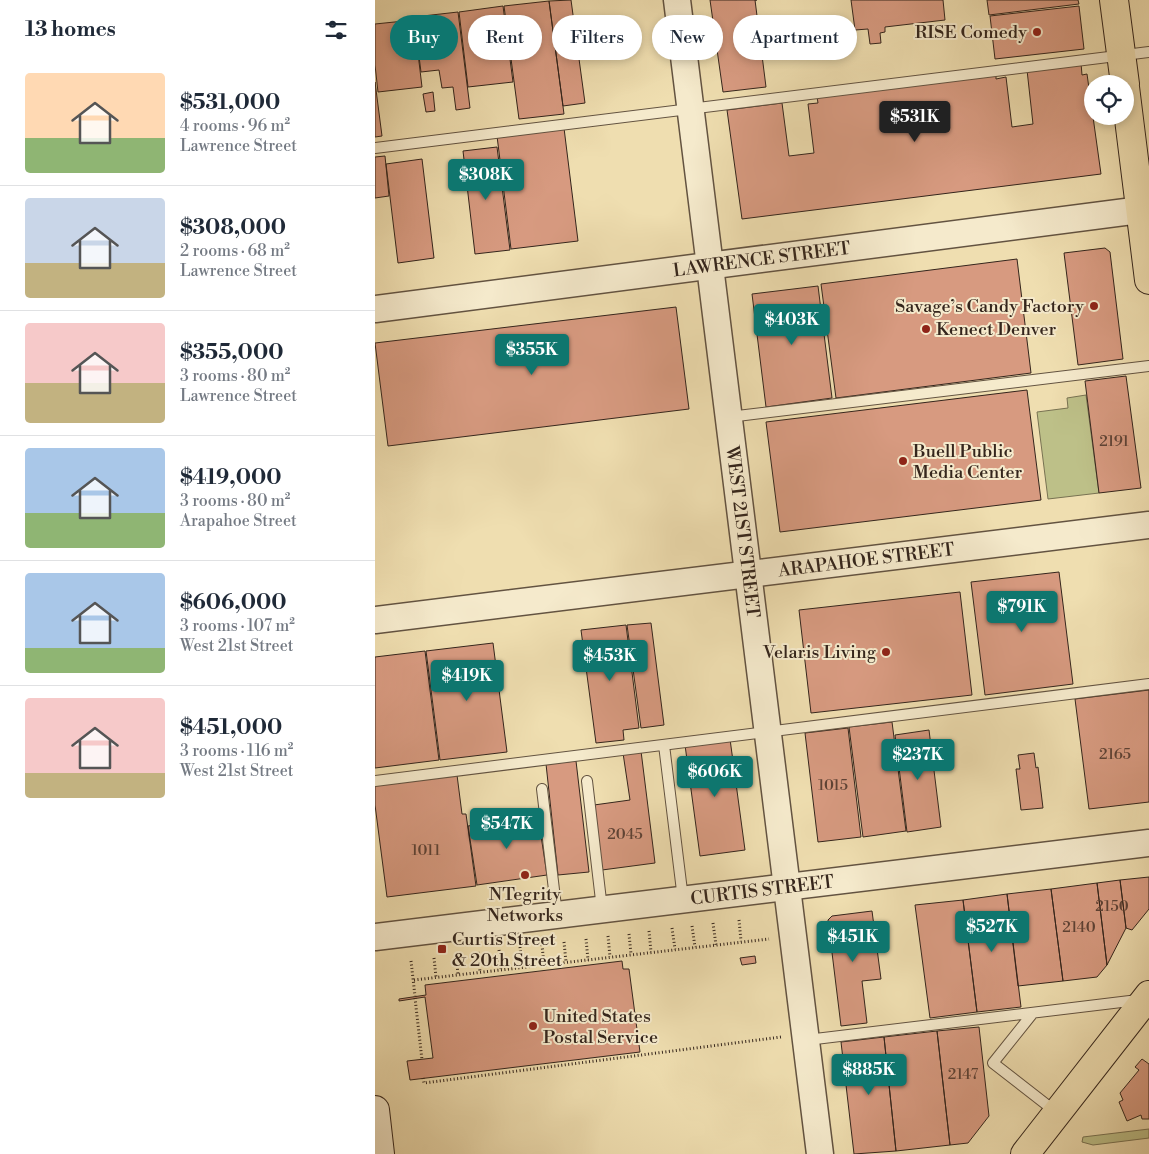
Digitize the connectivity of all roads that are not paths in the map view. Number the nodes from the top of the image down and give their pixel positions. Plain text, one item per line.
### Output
1 (677, 0) edge
2 (1114, 0) edge
3 (1149, 52) edge
4 (1121, 55) junction
5 (1124, 75) edge
6 (691, 108) junction
7 (1131, 125) edge
8 (375, 148) edge
9 (1145, 210) edge
10 (710, 266) junction
11 (1149, 280) edge
12 (375, 308) edge
13 (1149, 366) edge
14 (729, 417) junction
15 (1149, 525) edge
16 (748, 574) junction
17 (375, 620) edge
18 (1149, 684) edge
19 (767, 732) junction
20 (664, 745) junction
21 (375, 781) edge
22 (587, 781) dead end
23 (542, 789) dead end
24 (1149, 843) edge
25 (787, 887) junction
26 (683, 899) junction
27 (602, 909) junction
28 (557, 914) junction
29 (375, 937) edge
30 (1147, 997) edge
31 (1033, 1013) junction
32 (794, 1038) junction
33 (375, 1110) edge
34 (1057, 1113) junction
35 (380, 1154) edge
36 (820, 1154) edge
37 (1025, 1154) edge

1 - 6 street, WEST 21ST STREET
2 - 4 main road
3 - 4 lane
4 - 5 main road
4 - 6 lane
6 - 8 lane
6 - 10 street, WEST 21ST STREET
7 - 9 main road
9 - 10 street, LAWRENCE STREET
9 - 11 main road
10 - 12 street, LAWRENCE STREET
10 - 14 street, WEST 21ST STREET
13 - 14 lane
14 - 16 street, WEST 21ST STREET
15 - 16 street, ARAPAHOE STREET
16 - 17 street, ARAPAHOE STREET
16 - 19 street, WEST 21ST STREET
18 - 19 lane
19 - 20 lane
19 - 25 street, WEST 21ST STREET
20 - 21 lane
20 - 26 lane
22 - 27 lane
23 - 28 lane
24 - 25 street, CURTIS STREET
25 - 26 street, CURTIS STREET
25 - 32 street, WEST 21ST STREET
26 - 27 street, CURTIS STREET
27 - 28 street, CURTIS STREET
28 - 29 street, CURTIS STREET
30 - 31 lane
30 - 34 main road
31 - 32 lane
31 - 34 lane
32 - 36 street, WEST 21ST STREET
33 - 35 main road
34 - 37 main road

